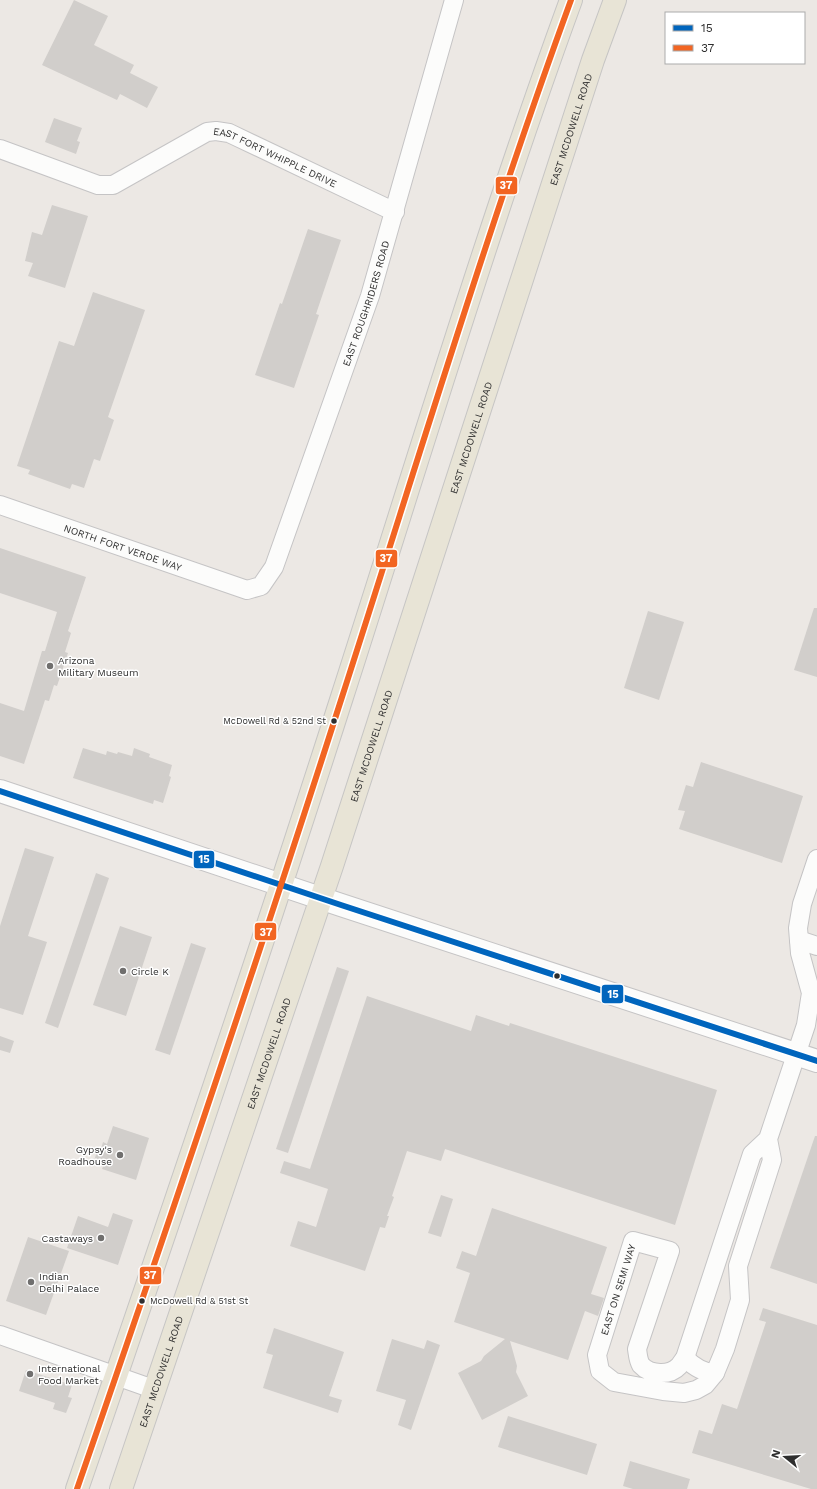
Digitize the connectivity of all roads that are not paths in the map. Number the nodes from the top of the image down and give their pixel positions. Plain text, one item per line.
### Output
1 (454, 0) edge
2 (571, 0) edge
3 (615, 0) edge
4 (0, 150) edge
5 (395, 212) junction
6 (0, 505) edge
7 (247, 590) joint
8 (0, 791) edge
9 (817, 859) edge
10 (281, 885) junction
11 (321, 898) junction
12 (799, 940) junction
13 (817, 946) edge
14 (796, 1054) junction
15 (817, 1061) edge
16 (768, 1139) junction
17 (0, 1335) edge
18 (685, 1358) junction
19 (714, 1373) junction
20 (116, 1376) junction
21 (156, 1390) junction
22 (77, 1489) edge
23 (121, 1489) edge

1 - 5 street, EAST ROUGHRIDERS ROAD
2 - 10 main road
3 - 11 main road, EAST MCDOWELL ROAD
4 - 5 street, EAST FORT WHIPPLE DRIVE
5 - 7 street, EAST ROUGHRIDERS ROAD
6 - 7 street, NORTH FORT VERDE WAY
8 - 10 main road
9 - 12 street, EAST ON SEMI WAY
10 - 11 main road
10 - 20 main road
11 - 14 main road
11 - 21 main road, EAST MCDOWELL ROAD
12 - 13 street
12 - 14 street, EAST ON SEMI WAY
14 - 15 main road
14 - 16 street, EAST ON SEMI WAY
16 - 18 street, EAST ON SEMI WAY
16 - 19 street, EAST ON SEMI WAY
17 - 20 street
18 - 19 street
18 - 19 street, EAST ON SEMI WAY
20 - 21 street
20 - 22 main road
21 - 23 main road, EAST MCDOWELL ROAD

